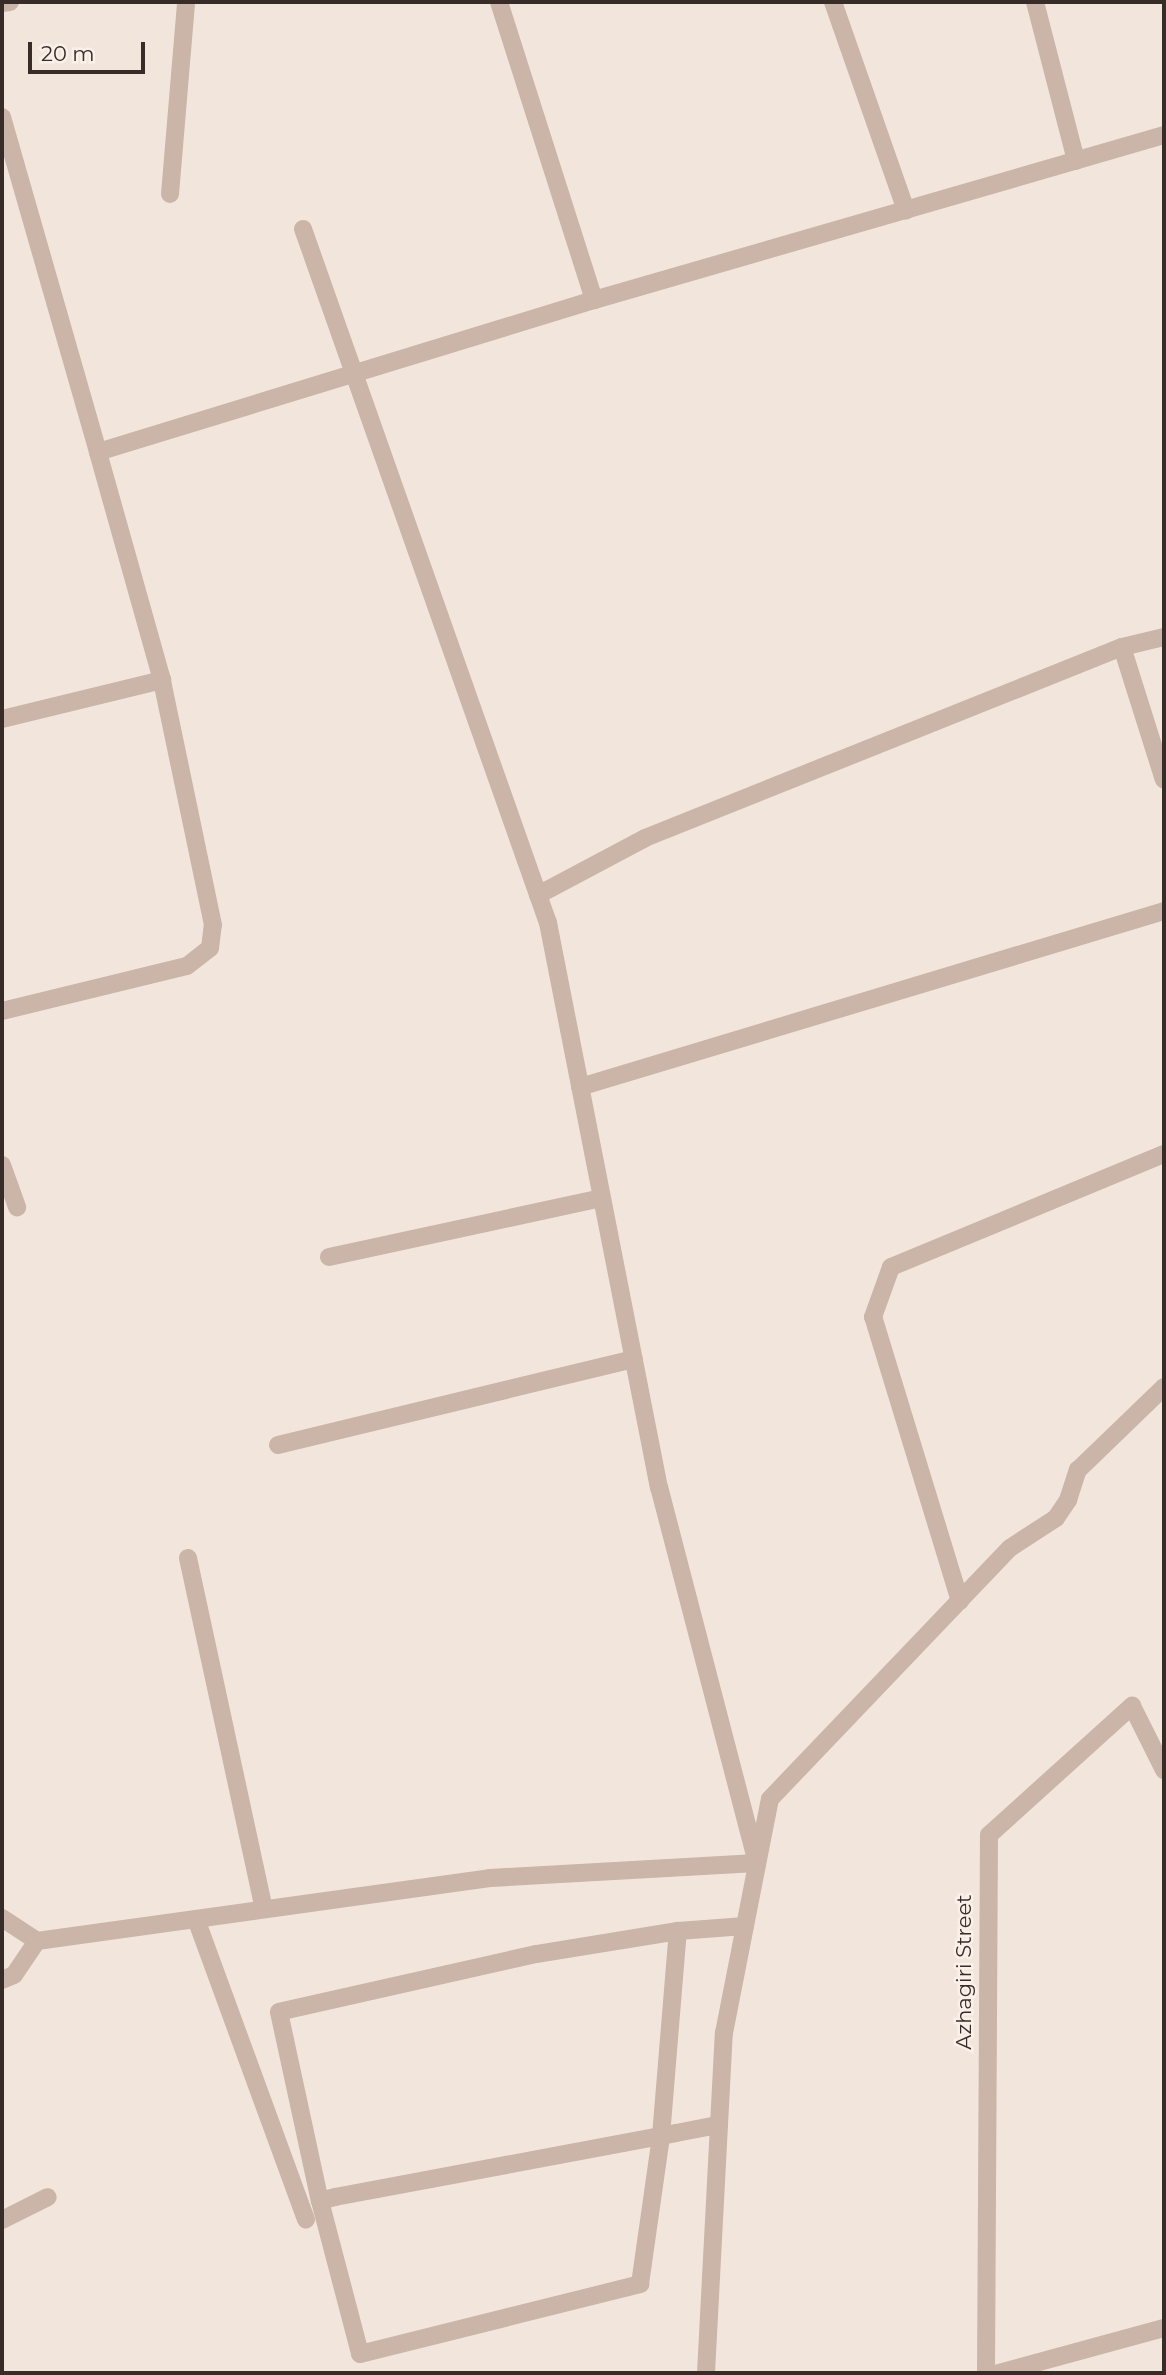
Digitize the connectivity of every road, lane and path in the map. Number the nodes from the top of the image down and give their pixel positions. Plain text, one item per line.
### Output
1 (10, 2) edge
2 (186, 2) edge
3 (499, 2) edge
4 (833, 2) edge
5 (1035, 2) edge
6 (2, 3) edge
7 (2, 117) edge
8 (1164, 135) edge
9 (1076, 161) junction
10 (170, 194) dead end
11 (906, 211) junction
12 (303, 229) dead end
13 (594, 300) junction
14 (353, 372) junction
15 (98, 452) junction
16 (1164, 637) edge
17 (1122, 647) junction
18 (162, 680) junction
19 (2, 719) edge
20 (1164, 780) edge
21 (538, 895) junction
22 (1164, 911) edge
23 (2, 1011) edge
24 (580, 1087) junction
25 (1164, 1154) edge
26 (2, 1165) edge
27 (602, 1198) junction
28 (17, 1207) dead end
29 (329, 1256) dead end
30 (634, 1359) junction
31 (1164, 1387) edge
32 (278, 1445) dead end
33 (188, 1558) dead end
34 (960, 1601) junction
35 (1164, 1770) edge
36 (757, 1863) junction
37 (264, 1909) junction
38 (2, 1918) edge
39 (196, 1919) junction
40 (745, 1926) junction
41 (678, 1931) junction
42 (37, 1941) junction
43 (2, 1980) edge
44 (718, 2125) junction
45 (661, 2136) junction
46 (48, 2197) dead end
47 (320, 2201) junction
48 (306, 2218) dead end
49 (2, 2220) edge
50 (1164, 2328) edge
51 (706, 2373) edge
52 (986, 2373) edge
53 (999, 2373) edge

1 - 6 street
2 - 10 street
3 - 13 street
4 - 11 street
5 - 9 street
7 - 15 street
8 - 9 street
9 - 11 street
11 - 13 street
12 - 14 street
13 - 14 street
14 - 15 street
14 - 21 street
15 - 18 street
16 - 17 street
17 - 20 street
17 - 21 street
18 - 19 street
18 - 23 street
21 - 24 street
22 - 24 street
24 - 27 street
25 - 34 street
26 - 28 street
27 - 29 street
27 - 30 street
30 - 32 street
30 - 36 street
31 - 34 street
33 - 37 street
34 - 36 street
35 - 52 street, Azhagiri Street
36 - 37 street
36 - 40 street
37 - 39 street
38 - 42 street
39 - 42 street
39 - 48 street
40 - 41 street
40 - 44 street
41 - 45 street
41 - 47 street
42 - 43 street
44 - 45 street
44 - 51 street
45 - 47 street
45 - 47 street
46 - 49 street
50 - 53 street

